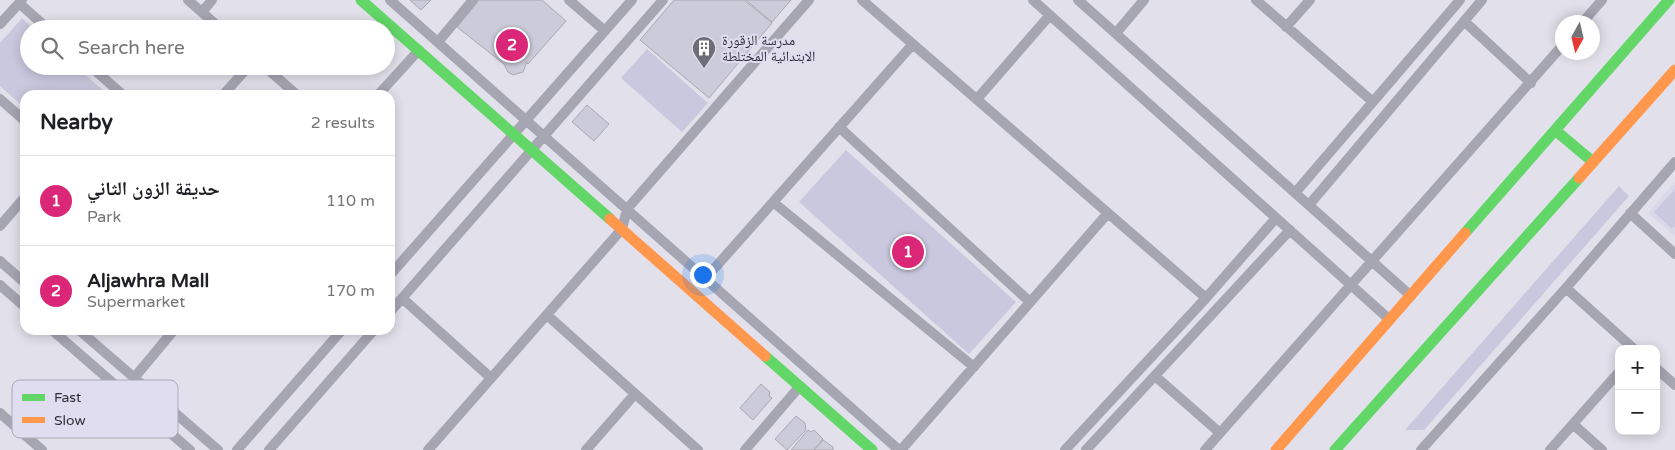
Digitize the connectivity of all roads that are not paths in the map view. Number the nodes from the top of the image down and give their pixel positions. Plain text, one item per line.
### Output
1 (188, 0) edge
2 (212, 0) edge
3 (362, 0) edge
4 (390, 0) edge
5 (473, 0) edge
6 (569, 0) edge
7 (632, 0) edge
8 (663, 0) edge
9 (808, 0) edge
10 (862, 0) edge
11 (1033, 0) edge
12 (1078, 0) edge
13 (1144, 0) edge
14 (1256, 0) edge
15 (1310, 0) edge
16 (1460, 0) edge
17 (1482, 0) edge
18 (1602, 0) edge
19 (1669, 0) edge
20 (20, 2) edge
21 (202, 12) junction
22 (1050, 15) junction
23 (1589, 15) edge
24 (39, 20) edge
25 (211, 20) edge
26 (385, 20) edge
27 (1464, 21) junction
28 (0, 24) edge
29 (1286, 26) junction
30 (395, 29) edge
31 (605, 31) junction
32 (1116, 33) junction
33 (438, 42) junction
34 (913, 44) junction
35 (419, 50) junction
36 (1555, 54) edge
37 (1675, 70) edge
38 (100, 75) edge
39 (241, 75) edge
40 (274, 75) edge
41 (1531, 83) junction
42 (117, 90) edge
43 (227, 90) edge
44 (291, 90) edge
45 (383, 90) edge
46 (0, 99) edge
47 (977, 99) junction
48 (1373, 102) junction
49 (20, 116) edge
50 (526, 121) junction
51 (839, 127) junction
52 (1555, 130) junction
53 (514, 134) junction
54 (544, 136) junction
55 (532, 150) junction
56 (1593, 162) junction
57 (1675, 162) edge
58 (1296, 193) junction
59 (773, 202) junction
60 (20, 203) edge
61 (1309, 205) junction
62 (627, 209) junction
63 (1108, 213) junction
64 (1630, 213) junction
65 (1276, 218) junction
66 (0, 226) edge
67 (622, 230) junction
68 (1290, 230) junction
69 (1675, 254) edge
70 (0, 261) edge
71 (1373, 262) junction
72 (395, 270) edge
73 (20, 279) edge
74 (705, 279) junction
75 (0, 285) edge
76 (1352, 285) junction
77 (1566, 288) junction
78 (1411, 296) junction
79 (402, 298) junction
80 (1206, 298) junction
81 (1030, 302) junction
82 (20, 303) edge
83 (395, 306) edge
84 (547, 315) junction
85 (1390, 320) junction
86 (58, 335) edge
87 (85, 335) edge
88 (170, 335) edge
89 (338, 335) edge
90 (370, 335) edge
91 (1630, 345) edge
92 (974, 367) junction
93 (1660, 372) edge
94 (1155, 376) junction
95 (1615, 377) edge
96 (134, 378) junction
97 (492, 378) junction
98 (110, 380) edge
99 (136, 380) edge
100 (1675, 385) edge
101 (800, 386) junction
102 (635, 394) junction
103 (0, 413) edge
104 (178, 416) edge
105 (12, 424) edge
106 (1573, 424) junction
107 (1220, 433) junction
108 (28, 438) edge
109 (176, 438) edge
110 (42, 450) edge
111 (190, 450) edge
112 (218, 450) edge
113 (237, 450) edge
114 (269, 450) edge
115 (428, 450) edge
116 (586, 450) edge
117 (698, 450) edge
118 (745, 450) edge
119 (872, 450) edge
120 (900, 450) edge
121 (1065, 450) edge
122 (1086, 450) edge
123 (1205, 450) edge
124 (1276, 450) edge
125 (1335, 450) edge
126 (1421, 450) edge
127 (1550, 450) edge
128 (1602, 450) edge

1 - 21 street
2 - 21 street
3 - 26 main road
4 - 33 street
5 - 33 street
6 - 31 street
7 - 31 street
8 - 54 street
9 - 62 street
10 - 34 street
11 - 22 street
12 - 32 street
13 - 32 street
14 - 29 street
15 - 29 street
16 - 48 street
17 - 27 street
18 - 23 street
19 - 52 main road
20 - 24 street
20 - 28 street
21 - 25 street
22 - 47 street
22 - 65 street
27 - 41 street
27 - 61 street
29 - 48 street
30 - 35 main road
31 - 50 street
32 - 58 street
33 - 50 street
34 - 47 street
34 - 51 street
35 - 45 street
35 - 53 main road
36 - 41 street
37 - 56 main road
38 - 42 street
39 - 43 street
40 - 44 street
41 - 71 street
46 - 49 street
47 - 63 street
48 - 58 street
50 - 53 street
50 - 54 street
51 - 59 street
51 - 81 street
52 - 56 main road
52 - 78 main road
53 - 55 main road
53 - 72 street
54 - 55 street
54 - 62 street
55 - 67 main road
55 - 79 street
56 - 125 main road
57 - 64 street
58 - 61 street
59 - 74 street
59 - 92 street
60 - 66 street
61 - 71 street
62 - 67 street
62 - 74 street
63 - 80 street
63 - 81 street
64 - 69 street
64 - 77 street
65 - 68 street
65 - 80 street
67 - 84 street
67 - 101 main road
68 - 76 street
68 - 94 street
70 - 73 street
71 - 76 street
71 - 78 street
74 - 120 street
75 - 82 street
76 - 85 street
76 - 107 street
77 - 91 street
77 - 126 street
78 - 85 main road
79 - 83 street
79 - 97 street
80 - 121 street
81 - 92 street
84 - 97 street
84 - 102 street
85 - 124 main road
86 - 98 street
87 - 96 street
88 - 96 street
89 - 113 street
90 - 114 street
92 - 120 street
93 - 100 street
94 - 107 street
94 - 122 street
95 - 106 street
96 - 99 street
97 - 115 street
101 - 118 street
101 - 119 main road
102 - 116 street
102 - 117 street
103 - 105 street
104 - 112 street
106 - 127 street
106 - 128 street
107 - 123 street
108 - 110 street
109 - 111 street

